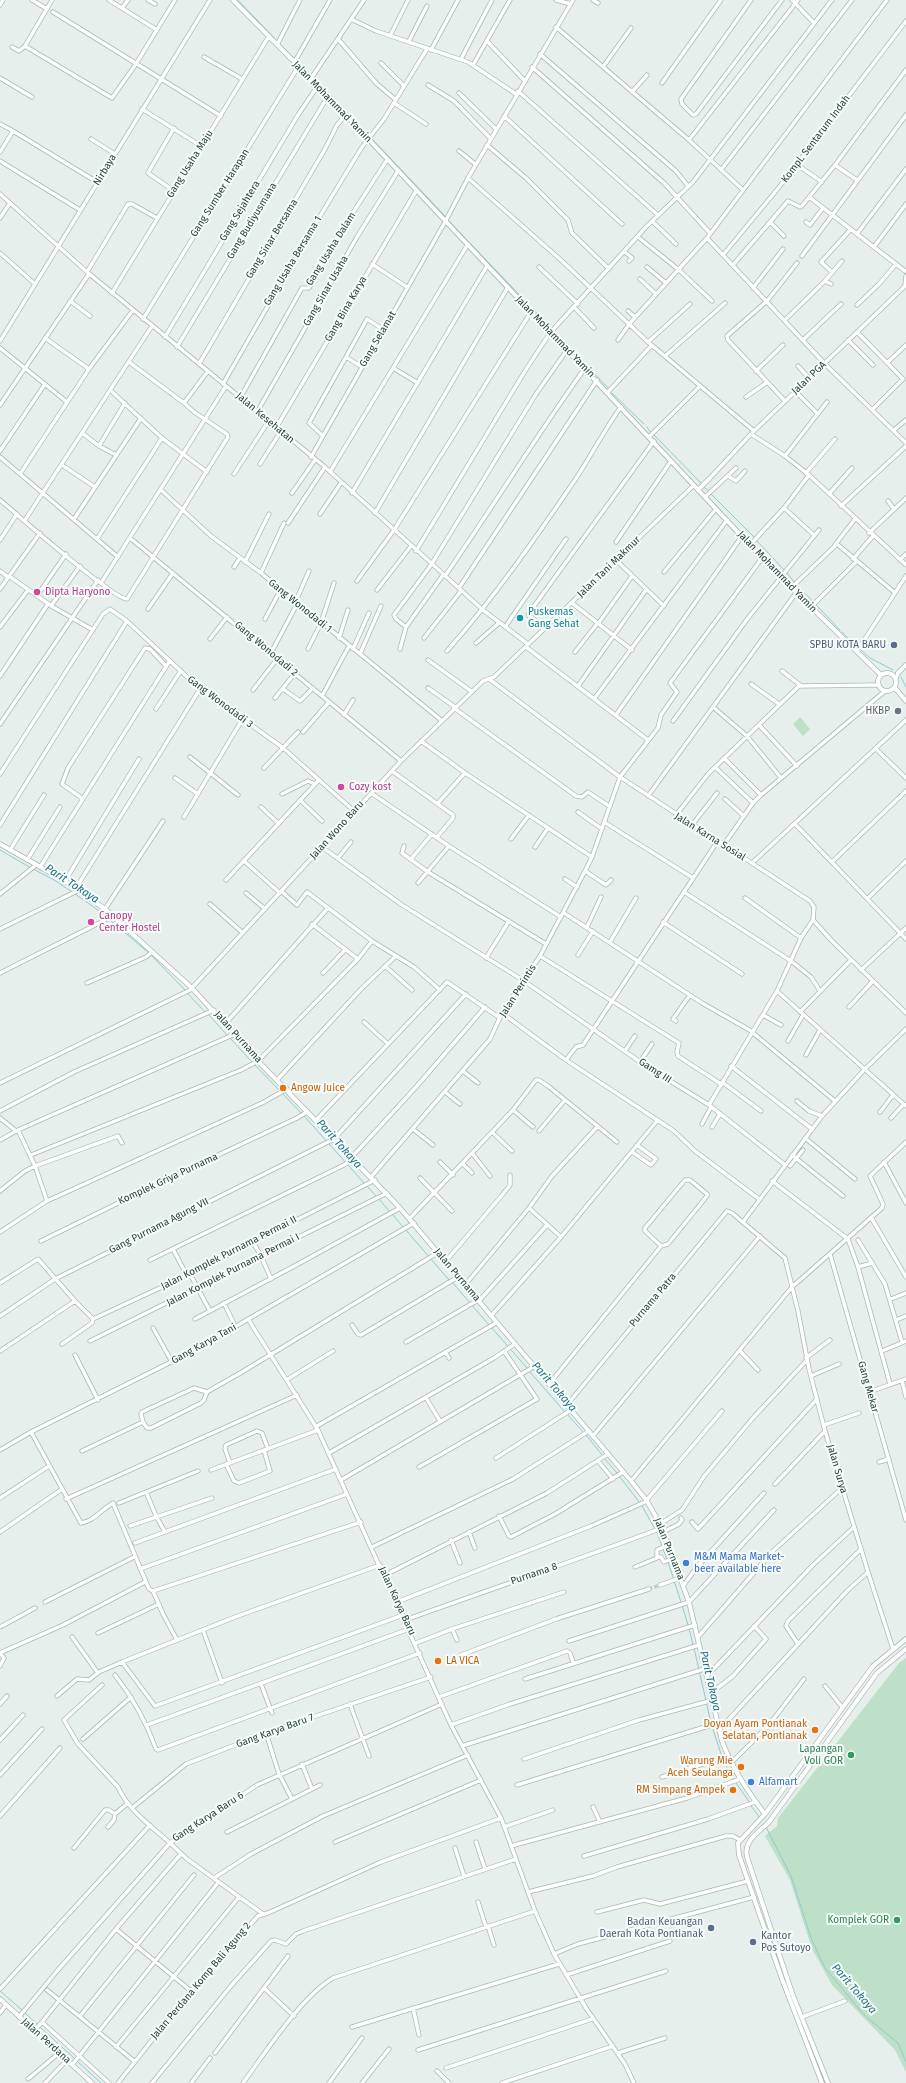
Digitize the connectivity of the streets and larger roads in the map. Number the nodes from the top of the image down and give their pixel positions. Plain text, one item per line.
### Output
1 (3, 0) edge
2 (32, 0) edge
3 (52, 0) edge
4 (109, 0) edge
5 (128, 0) edge
6 (148, 0) edge
7 (175, 0) edge
8 (210, 0) edge
9 (300, 0) edge
10 (330, 0) edge
11 (364, 0) edge
12 (408, 0) edge
13 (458, 0) edge
14 (492, 0) edge
15 (510, 0) edge
16 (556, 0) edge
17 (593, 0) edge
18 (721, 0) edge
19 (751, 0) edge
20 (782, 0) edge
21 (792, 0) edge
22 (798, 0) edge
23 (832, 0) edge
24 (852, 0) edge
25 (887, 0) edge
26 (235, 1) edge
27 (572, 2) edge
28 (598, 3) dead end
29 (0, 4) edge
30 (155, 4) dead end
31 (796, 4) junction
32 (427, 6) dead end
33 (122, 8) junction
34 (46, 9) junction
35 (53, 12) dead end
36 (353, 20) junction
37 (906, 21) edge
38 (814, 23) junction
39 (556, 27) junction
40 (631, 28) dead end
41 (157, 30) junction
42 (391, 34) junction
43 (269, 36) junction
44 (338, 39) junction
45 (409, 41) junction
46 (487, 41) junction
47 (277, 45) junction
48 (25, 46) junction
49 (12, 47) dead end
50 (429, 49) junction
51 (540, 54) junction
52 (204, 57) dead end
53 (460, 59) junction
54 (294, 63) junction
55 (381, 63) dead end
56 (136, 64) junction
57 (473, 65) junction
58 (298, 67) junction
59 (532, 67) junction
60 (602, 67) junction
61 (906, 70) edge
62 (647, 75) dead end
63 (0, 78) edge
64 (160, 79) junction
65 (242, 79) junction
66 (310, 80) junction
67 (524, 80) junction
68 (662, 83) dead end
69 (428, 85) dead end
70 (404, 86) junction
71 (318, 87) junction
72 (632, 92) junction
73 (459, 93) dead end
74 (517, 93) junction
75 (328, 96) junction
76 (32, 97) dead end
77 (395, 102) junction
78 (142, 109) junction
79 (906, 115) edge
80 (221, 116) junction
81 (345, 116) junction
82 (504, 116) junction
83 (0, 124) edge
84 (426, 124) dead end
85 (174, 128) junction
86 (496, 129) junction
87 (13, 132) junction
88 (91, 138) dead end
89 (491, 139) junction
90 (368, 140) junction
91 (689, 140) junction
92 (487, 145) junction
93 (201, 146) junction
94 (459, 150) dead end
95 (0, 152) edge
96 (114, 154) junction
97 (710, 159) junction
98 (388, 160) junction
99 (0, 161) edge
100 (475, 164) junction
101 (796, 164) junction
102 (835, 166) junction
103 (906, 169) edge
104 (721, 170) junction
105 (398, 171) junction
106 (468, 178) junction
107 (857, 180) junction
108 (97, 182) junction
109 (822, 182) junction
110 (688, 186) junction
111 (742, 189) junction
112 (174, 191) junction
113 (416, 191) junction
114 (0, 194) edge
115 (676, 197) junction
116 (809, 197) junction
117 (10, 203) junction
118 (906, 204) edge
119 (823, 208) junction
120 (80, 210) junction
121 (832, 213) junction
122 (658, 215) junction
123 (0, 218) edge
124 (158, 218) junction
125 (652, 221) junction
126 (445, 222) junction
127 (770, 222) junction
128 (806, 222) dead end
129 (622, 224) dead end
130 (851, 229) junction
131 (710, 233) junction
132 (857, 234) junction
133 (784, 236) dead end
134 (638, 237) junction
135 (707, 238) junction
136 (468, 244) junction
137 (676, 244) dead end
138 (58, 247) junction
139 (874, 247) junction
140 (783, 249) dead end
141 (625, 252) junction
142 (0, 254) edge
143 (723, 255) junction
144 (802, 256) dead end
145 (629, 261) dead end
146 (842, 261) dead end
147 (797, 263) dead end
148 (372, 264) junction
149 (896, 264) junction
150 (733, 265) junction
151 (487, 266) junction
152 (539, 267) dead end
153 (647, 268) dead end
154 (609, 269) junction
155 (679, 270) junction
156 (832, 272) junction
157 (88, 273) junction
158 (906, 273) edge
159 (640, 279) dead end
160 (825, 281) junction
161 (666, 283) junction
162 (35, 284) junction
163 (831, 284) dead end
164 (905, 286) edge
165 (407, 287) junction
166 (508, 287) junction
167 (753, 288) junction
168 (591, 290) junction
169 (112, 293) junction
170 (656, 294) junction
171 (70, 301) junction
172 (712, 301) dead end
173 (767, 302) junction
174 (725, 303) dead end
175 (578, 304) junction
176 (690, 304) dead end
177 (841, 304) dead end
178 (857, 305) dead end
179 (574, 307) junction
180 (133, 310) junction
181 (628, 311) dead end
182 (531, 312) junction
183 (90, 316) dead end
184 (635, 317) junction
185 (143, 319) junction
186 (785, 320) junction
187 (630, 323) junction
188 (152, 326) junction
189 (594, 328) dead end
190 (384, 330) junction
191 (858, 332) junction
192 (550, 333) junction
193 (165, 337) junction
194 (45, 338) junction
195 (618, 340) dead end
196 (803, 340) junction
197 (848, 340) junction
198 (0, 341) edge
199 (648, 342) junction
200 (652, 345) junction
201 (783, 345) dead end
202 (906, 345) edge
203 (176, 347) junction
204 (0, 348) edge
205 (567, 350) junction
206 (665, 356) junction
207 (346, 357) junction
208 (129, 362) junction
209 (888, 362) junction
210 (199, 364) junction
211 (825, 364) junction
212 (873, 365) dead end
213 (798, 366) dead end
214 (26, 367) junction
215 (362, 367) junction
216 (393, 368) junction
217 (585, 368) junction
218 (89, 369) junction
219 (208, 371) junction
220 (756, 371) junction
221 (809, 378) junction
222 (597, 380) junction
223 (418, 383) junction
224 (766, 383) junction
225 (45, 384) junction
226 (225, 385) junction
227 (700, 386) junction
228 (110, 390) junction
229 (796, 391) junction
230 (607, 393) junction
231 (746, 397) dead end
232 (240, 398) junction
233 (785, 401) junction
234 (67, 402) junction
235 (827, 402) dead end
236 (126, 403) junction
237 (184, 403) junction
238 (0, 405) edge
239 (621, 408) junction
240 (873, 410) junction
241 (257, 412) junction
242 (818, 414) junction
243 (141, 418) junction
244 (205, 420) junction
245 (906, 420) edge
246 (268, 422) junction
247 (276, 428) junction
248 (894, 430) junction
249 (281, 431) junction
250 (753, 432) junction
251 (82, 433) junction
252 (323, 436) junction
253 (649, 436) junction
254 (162, 438) junction
255 (835, 440) dead end
256 (654, 441) junction
257 (906, 445) edge
258 (99, 446) junction
259 (0, 451) edge
260 (116, 455) junction
261 (183, 456) junction
262 (785, 456) junction
263 (0, 457) edge
264 (313, 458) junction
265 (671, 461) junction
266 (260, 464) dead end
267 (62, 465) junction
268 (325, 468) junction
269 (736, 468) dead end
270 (852, 468) dead end
271 (745, 471) dead end
272 (207, 472) junction
273 (330, 472) junction
274 (20, 474) junction
275 (234, 474) dead end
276 (807, 474) junction
277 (728, 476) junction
278 (708, 479) joint
279 (341, 482) junction
280 (693, 486) junction
281 (96, 487) junction
282 (161, 490) junction
283 (698, 490) junction
284 (43, 493) junction
285 (292, 493) dead end
286 (352, 493) junction
287 (829, 494) junction
288 (705, 497) junction
289 (906, 498) edge
290 (0, 500) edge
291 (888, 501) dead end
292 (841, 506) junction
293 (784, 508) junction
294 (716, 509) junction
295 (894, 509) junction
296 (183, 511) junction
297 (375, 513) junction
298 (17, 514) junction
299 (269, 514) dead end
300 (320, 514) dead end
301 (74, 519) junction
302 (856, 519) junction
303 (24, 520) junction
304 (727, 520) junction
305 (394, 530) junction
306 (819, 530) dead end
307 (870, 532) junction
308 (40, 533) junction
309 (814, 535) junction
310 (742, 536) junction
311 (873, 536) junction
312 (130, 538) junction
313 (97, 539) junction
314 (566, 539) dead end
315 (0, 540) edge
316 (616, 542) dead end
317 (836, 544) junction
318 (750, 545) junction
319 (411, 546) junction
320 (416, 551) junction
321 (66, 554) junction
322 (906, 554) edge
323 (118, 557) junction
324 (152, 557) junction
325 (240, 558) junction
326 (762, 558) junction
327 (616, 560) junction
328 (854, 560) junction
329 (900, 560) junction
330 (245, 562) junction
331 (431, 564) junction
332 (906, 565) edge
333 (80, 566) junction
334 (234, 567) dead end
335 (0, 570) edge
336 (309, 571) dead end
337 (664, 572) dead end
338 (173, 573) junction
339 (261, 573) junction
340 (444, 575) junction
341 (9, 576) junction
342 (632, 576) junction
343 (780, 576) junction
344 (906, 576) edge
345 (357, 581) dead end
346 (99, 582) junction
347 (334, 582) dead end
348 (792, 588) junction
349 (0, 589) edge
350 (28, 590) junction
351 (377, 590) dead end
352 (460, 590) junction
353 (646, 590) junction
354 (280, 591) junction
355 (894, 592) junction
356 (796, 593) junction
357 (37, 596) junction
358 (572, 603) junction
359 (296, 604) junction
360 (50, 605) junction
361 (381, 606) dead end
362 (664, 606) junction
363 (811, 607) junction
364 (148, 609) dead end
365 (348, 610) dead end
366 (483, 610) junction
367 (370, 613) dead end
368 (71, 617) junction
369 (227, 617) junction
370 (265, 619) dead end
371 (127, 621) junction
372 (321, 623) junction
373 (499, 623) junction
374 (597, 624) junction
375 (0, 627) edge
376 (406, 627) junction
377 (505, 627) junction
378 (545, 627) junction
379 (93, 630) junction
380 (613, 636) junction
381 (339, 638) junction
382 (424, 638) dead end
383 (210, 639) dead end
384 (476, 643) dead end
385 (527, 645) junction
386 (349, 646) junction
387 (308, 649) dead end
388 (353, 649) junction
389 (400, 649) dead end
390 (632, 650) junction
391 (447, 651) dead end
392 (857, 651) junction
393 (575, 652) dead end
394 (271, 653) junction
395 (360, 654) junction
396 (277, 659) junction
397 (428, 660) dead end
398 (169, 662) junction
399 (906, 665) edge
400 (166, 666) junction
401 (782, 671) dead end
402 (180, 672) junction
403 (295, 673) junction
404 (880, 674) junction
405 (896, 675) junction
406 (0, 676) edge
407 (489, 679) junction
408 (751, 684) dead end
409 (877, 685) junction
410 (578, 686) junction
411 (800, 686) junction
412 (283, 688) junction
413 (313, 688) junction
414 (428, 688) dead end
415 (200, 689) junction
416 (895, 689) junction
417 (253, 690) dead end
418 (471, 691) junction
419 (883, 692) junction
420 (322, 696) junction
421 (275, 698) dead end
422 (594, 699) junction
423 (353, 700) dead end
424 (906, 700) edge
425 (329, 702) junction
426 (779, 704) junction
427 (713, 707) junction
428 (454, 708) junction
429 (156, 709) dead end
430 (344, 715) junction
431 (616, 716) junction
432 (242, 720) junction
433 (441, 720) junction
434 (906, 720) edge
435 (673, 721) dead end
436 (0, 724) edge
437 (759, 725) junction
438 (298, 732) dead end
439 (303, 732) dead end
440 (747, 736) junction
441 (648, 740) junction
442 (421, 741) junction
443 (282, 747) junction
444 (876, 749) junction
445 (190, 757) dead end
446 (724, 758) junction
447 (139, 760) dead end
448 (401, 761) junction
449 (796, 766) junction
450 (715, 767) junction
451 (264, 768) dead end
452 (392, 771) junction
453 (210, 773) junction
454 (465, 773) junction
455 (0, 774) edge
456 (620, 777) junction
457 (175, 778) dead end
458 (782, 778) junction
459 (906, 778) edge
460 (319, 780) junction
461 (314, 784) junction
462 (906, 791) edge
463 (717, 793) dead end
464 (198, 794) junction
465 (282, 794) dead end
466 (371, 794) junction
467 (761, 794) junction
468 (44, 795) dead end
469 (238, 795) dead end
470 (648, 796) junction
471 (83, 799) junction
472 (300, 800) junction
473 (725, 800) dead end
474 (438, 803) junction
475 (753, 803) junction
476 (609, 806) junction
477 (60, 807) dead end
478 (261, 807) dead end
479 (354, 811) junction
480 (578, 812) dead end
481 (529, 815) junction
482 (676, 815) junction
483 (744, 816) junction
484 (184, 817) dead end
485 (164, 821) dead end
486 (322, 821) dead end
487 (604, 822) junction
488 (278, 823) junction
489 (0, 824) edge
490 (692, 825) junction
491 (796, 825) junction
492 (548, 828) junction
493 (602, 829) junction
494 (432, 834) junction
495 (437, 837) junction
496 (511, 839) dead end
497 (351, 842) dead end
498 (717, 842) junction
499 (0, 844) edge
500 (404, 846) dead end
501 (449, 846) junction
502 (723, 846) junction
503 (322, 847) junction
504 (535, 847) dead end
505 (10, 850) junction
506 (592, 857) junction
507 (338, 858) junction
508 (411, 859) junction
509 (27, 860) junction
510 (244, 861) junction
511 (832, 861) junction
512 (906, 861) edge
513 (752, 863) junction
514 (36, 866) junction
515 (585, 871) junction
516 (428, 872) junction
517 (693, 878) junction
518 (565, 879) dead end
519 (226, 880) dead end
520 (611, 880) dead end
521 (65, 881) junction
522 (418, 883) dead end
523 (577, 887) junction
524 (77, 890) junction
525 (281, 892) junction
526 (684, 892) junction
527 (246, 893) dead end
528 (0, 894) edge
529 (601, 897) dead end
530 (636, 898) dead end
531 (745, 898) dead end
532 (868, 898) junction
533 (210, 904) dead end
534 (328, 908) junction
535 (106, 909) junction
536 (264, 909) junction
537 (564, 913) junction
538 (112, 916) junction
539 (561, 917) junction
540 (813, 920) junction
541 (509, 921) junction
542 (663, 922) junction
543 (312, 924) junction
544 (587, 927) junction
545 (906, 928) edge
546 (0, 929) edge
547 (593, 931) junction
548 (243, 933) junction
549 (900, 934) junction
550 (801, 938) junction
551 (906, 939) edge
552 (372, 941) junction
553 (610, 942) junction
554 (546, 944) junction
555 (345, 950) junction
556 (152, 952) junction
557 (578, 955) dead end
558 (396, 956) junction
559 (540, 956) junction
560 (486, 958) junction
561 (358, 959) junction
562 (851, 960) junction
563 (638, 961) junction
564 (791, 961) junction
565 (385, 966) junction
566 (861, 970) junction
567 (323, 973) dead end
568 (0, 974) edge
569 (742, 974) dead end
570 (524, 981) junction
571 (873, 981) junction
572 (88, 983) dead end
573 (191, 989) junction
574 (412, 990) dead end
575 (440, 990) junction
576 (777, 991) junction
577 (820, 991) junction
578 (466, 994) junction
579 (690, 995) junction
580 (612, 1003) junction
581 (485, 1007) junction
582 (849, 1007) dead end
583 (214, 1010) junction
584 (801, 1013) junction
585 (906, 1013) edge
586 (502, 1014) junction
587 (763, 1014) junction
588 (500, 1018) junction
589 (676, 1021) dead end
590 (364, 1022) dead end
591 (225, 1024) junction
592 (781, 1025) dead end
593 (593, 1029) junction
594 (906, 1029) edge
595 (820, 1030) junction
596 (753, 1032) junction
597 (233, 1035) junction
598 (634, 1036) dead end
599 (788, 1041) dead end
600 (388, 1044) junction
601 (652, 1044) dead end
602 (625, 1051) junction
603 (806, 1055) dead end
604 (566, 1060) junction
605 (257, 1062) junction
606 (640, 1062) junction
607 (731, 1066) junction
608 (865, 1069) junction
609 (463, 1071) junction
610 (277, 1080) junction
611 (0, 1083) edge
612 (478, 1083) dead end
613 (721, 1083) junction
614 (286, 1090) junction
615 (445, 1092) junction
616 (893, 1095) junction
617 (565, 1100) junction
618 (797, 1101) dead end
619 (836, 1101) junction
620 (460, 1104) dead end
621 (905, 1105) edge
622 (710, 1106) junction
623 (513, 1110) junction
624 (761, 1111) dead end
625 (0, 1112) edge
626 (880, 1112) dead end
627 (306, 1113) junction
628 (720, 1114) junction
629 (822, 1116) junction
630 (0, 1118) edge
631 (891, 1118) dead end
632 (316, 1120) junction
633 (657, 1121) junction
634 (702, 1124) dead end
635 (598, 1126) junction
636 (533, 1127) dead end
637 (712, 1127) dead end
638 (812, 1128) junction
639 (413, 1129) junction
640 (17, 1131) junction
641 (539, 1131) dead end
642 (492, 1132) junction
643 (805, 1138) junction
644 (0, 1140) edge
645 (332, 1140) junction
646 (617, 1142) dead end
647 (906, 1142) edge
648 (122, 1143) dead end
649 (433, 1145) dead end
650 (638, 1145) junction
651 (803, 1150) dead end
652 (512, 1151) dead end
653 (632, 1152) junction
654 (472, 1153) junction
655 (792, 1154) junction
656 (30, 1155) junction
657 (796, 1158) junction
658 (351, 1160) junction
659 (440, 1162) dead end
660 (884, 1162) junction
661 (463, 1164) junction
662 (784, 1164) junction
663 (35, 1166) junction
664 (790, 1166) dead end
665 (472, 1173) dead end
666 (453, 1175) junction
667 (510, 1175) dead end
668 (490, 1176) dead end
669 (420, 1178) dead end
670 (855, 1179) dead end
671 (372, 1180) junction
672 (772, 1181) junction
673 (0, 1192) edge
674 (435, 1193) junction
675 (385, 1194) junction
676 (843, 1196) dead end
677 (759, 1199) junction
678 (47, 1201) junction
679 (906, 1203) edge
680 (529, 1208) junction
681 (398, 1209) junction
682 (452, 1211) dead end
683 (410, 1218) junction
684 (872, 1219) junction
685 (743, 1222) junction
686 (413, 1224) junction
687 (547, 1225) junction
688 (0, 1232) edge
689 (760, 1236) junction
690 (561, 1237) junction
691 (848, 1239) junction
692 (858, 1240) dead end
693 (40, 1241) dead end
694 (253, 1242) junction
695 (661, 1246) junction
696 (173, 1249) junction
697 (437, 1253) junction
698 (830, 1254) junction
699 (262, 1256) junction
700 (150, 1260) dead end
701 (446, 1261) junction
702 (872, 1263) junction
703 (858, 1267) junction
704 (188, 1275) junction
705 (906, 1277) edge
706 (457, 1278) junction
707 (55, 1279) junction
708 (272, 1279) junction
709 (0, 1283) edge
710 (465, 1285) junction
711 (792, 1287) junction
712 (198, 1288) junction
713 (906, 1293) edge
714 (891, 1299) junction
715 (75, 1301) junction
716 (477, 1301) junction
717 (224, 1303) junction
718 (210, 1311) junction
719 (0, 1316) edge
720 (491, 1316) junction
721 (906, 1316) edge
722 (93, 1319) junction
723 (195, 1319) dead end
724 (248, 1319) junction
725 (896, 1320) junction
726 (495, 1323) junction
727 (352, 1325) dead end
728 (236, 1326) junction
729 (153, 1328) dead end
730 (830, 1340) dead end
731 (90, 1342) dead end
732 (406, 1342) dead end
733 (904, 1342) edge
734 (62, 1344) dead end
735 (514, 1344) junction
736 (506, 1350) junction
737 (0, 1351) edge
738 (333, 1351) dead end
739 (740, 1351) junction
740 (882, 1351) junction
741 (445, 1352) junction
742 (271, 1354) junction
743 (75, 1355) dead end
744 (449, 1358) dead end
745 (807, 1359) junction
746 (172, 1362) junction
747 (839, 1364) dead end
748 (533, 1367) junction
749 (758, 1370) dead end
750 (521, 1374) junction
751 (811, 1376) junction
752 (288, 1379) junction
753 (906, 1379) edge
754 (902, 1381) junction
755 (550, 1383) junction
756 (890, 1384) junction
757 (207, 1392) junction
758 (869, 1392) junction
759 (297, 1395) junction
760 (906, 1397) edge
761 (426, 1398) junction
762 (816, 1399) junction
763 (98, 1400) junction
764 (567, 1405) junction
765 (722, 1410) dead end
766 (569, 1411) junction
767 (858, 1413) dead end
768 (440, 1421) junction
769 (143, 1422) junction
770 (824, 1426) junction
771 (318, 1428) junction
772 (825, 1430) junction
773 (32, 1432) junction
774 (587, 1432) junction
775 (593, 1436) junction
776 (0, 1450) edge
777 (82, 1450) dead end
778 (266, 1450) junction
779 (329, 1453) junction
780 (606, 1455) junction
781 (496, 1458) dead end
782 (889, 1459) junction
783 (599, 1460) junction
784 (879, 1462) dead end
785 (228, 1464) junction
786 (49, 1466) junction
787 (419, 1467) dead end
788 (336, 1469) junction
789 (211, 1470) dead end
790 (198, 1471) dead end
791 (622, 1473) junction
792 (614, 1478) junction
793 (341, 1480) junction
794 (631, 1481) junction
795 (775, 1484) dead end
796 (842, 1488) junction
797 (62, 1489) junction
798 (146, 1492) junction
799 (764, 1493) dead end
800 (347, 1494) junction
801 (0, 1498) edge
802 (212, 1498) dead end
803 (66, 1499) junction
804 (646, 1502) junction
805 (119, 1503) dead end
806 (774, 1510) dead end
807 (156, 1516) junction
808 (499, 1516) junction
809 (681, 1518) dead end
810 (906, 1520) edge
811 (361, 1522) junction
812 (692, 1522) dead end
813 (130, 1526) dead end
814 (854, 1527) junction
815 (661, 1528) junction
816 (0, 1532) edge
817 (165, 1532) junction
818 (469, 1532) junction
819 (451, 1540) junction
820 (135, 1543) dead end
821 (668, 1545) junction
822 (372, 1547) junction
823 (475, 1548) dead end
824 (861, 1549) junction
825 (134, 1557) junction
826 (658, 1557) junction
827 (672, 1559) junction
828 (460, 1563) dead end
829 (380, 1565) junction
830 (635, 1566) dead end
831 (140, 1569) junction
832 (868, 1572) junction
833 (385, 1574) junction
834 (679, 1578) junction
835 (145, 1582) junction
836 (660, 1585) tunnel mouth
837 (683, 1586) junction
838 (649, 1589) tunnel mouth
839 (154, 1591) junction
840 (564, 1592) dead end
841 (45, 1602) dead end
842 (398, 1602) junction
843 (688, 1603) junction
844 (159, 1604) junction
845 (35, 1608) dead end
846 (403, 1615) junction
847 (405, 1620) junction
848 (694, 1626) junction
849 (754, 1626) junction
850 (0, 1627) edge
851 (410, 1629) junction
852 (452, 1629) junction
853 (203, 1630) junction
854 (98, 1633) dead end
855 (698, 1637) junction
856 (72, 1638) dead end
857 (906, 1639) edge
858 (177, 1640) junction
859 (457, 1640) dead end
860 (569, 1641) dead end
861 (416, 1642) junction
862 (798, 1644) junction
863 (698, 1646) junction
864 (893, 1649) junction
865 (906, 1649) edge
866 (0, 1653) edge
867 (420, 1653) junction
868 (461, 1655) dead end
869 (122, 1662) junction
870 (573, 1662) junction
871 (0, 1666) edge
872 (873, 1666) junction
873 (703, 1669) junction
874 (98, 1673) junction
875 (877, 1673) junction
876 (115, 1675) dead end
877 (431, 1676) junction
878 (706, 1676) junction
879 (525, 1679) dead end
880 (804, 1679) dead end
881 (222, 1683) junction
882 (102, 1684) dead end
883 (261, 1684) junction
884 (825, 1686) dead end
885 (711, 1693) junction
886 (7, 1696) dead end
887 (57, 1696) dead end
888 (131, 1697) junction
889 (439, 1697) junction
890 (711, 1701) junction
891 (0, 1704) edge
892 (350, 1704) junction
893 (442, 1704) junction
894 (842, 1706) junction
895 (270, 1709) junction
896 (272, 1713) dead end
897 (23, 1715) dead end
898 (716, 1724) junction
899 (147, 1725) junction
900 (451, 1725) junction
901 (42, 1729) dead end
902 (720, 1729) junction
903 (266, 1733) junction
904 (362, 1738) junction
905 (83, 1739) dead end
906 (0, 1740) edge
907 (818, 1740) junction
908 (824, 1744) junction
909 (462, 1746) junction
910 (60, 1748) dead end
911 (468, 1755) junction
912 (369, 1756) dead end
913 (726, 1756) junction
914 (524, 1760) dead end
915 (731, 1763) junction
916 (302, 1764) junction
917 (279, 1774) junction
918 (0, 1775) edge
919 (662, 1777) dead end
920 (481, 1780) junction
921 (738, 1780) junction
922 (320, 1785) dead end
923 (517, 1785) dead end
924 (312, 1788) junction
925 (292, 1799) junction
926 (753, 1802) junction
927 (128, 1803) junction
928 (593, 1806) dead end
929 (132, 1808) junction
930 (553, 1810) dead end
931 (115, 1814) junction
932 (764, 1815) junction
933 (0, 1816) edge
934 (500, 1818) junction
935 (600, 1822) junction
936 (150, 1825) junction
937 (108, 1827) dead end
938 (504, 1827) junction
939 (227, 1832) dead end
940 (740, 1840) junction
941 (335, 1842) dead end
942 (476, 1842) dead end
943 (170, 1843) junction
944 (511, 1846) junction
945 (74, 1848) dead end
946 (455, 1848) dead end
947 (180, 1855) dead end
948 (584, 1856) dead end
949 (516, 1859) junction
950 (485, 1869) junction
951 (194, 1875) dead end
952 (464, 1876) junction
953 (214, 1878) junction
954 (748, 1881) junction
955 (217, 1884) dead end
956 (528, 1892) junction
957 (239, 1897) junction
958 (754, 1897) junction
959 (478, 1902) dead end
960 (535, 1911) junction
961 (597, 1912) dead end
962 (263, 1914) junction
963 (487, 1927) junction
964 (116, 1929) junction
965 (670, 1941) dead end
966 (494, 1945) dead end
967 (137, 1946) junction
968 (776, 1953) junction
969 (554, 1954) junction
970 (288, 1956) dead end
971 (155, 1962) junction
972 (559, 1964) junction
973 (666, 1971) dead end
974 (566, 1975) junction
975 (173, 1977) junction
976 (0, 1988) edge
977 (264, 1988) junction
978 (47, 1990) dead end
979 (191, 1991) junction
980 (580, 1999) junction
981 (0, 2000) edge
982 (59, 2000) junction
983 (845, 2001) dead end
984 (6, 2005) junction
985 (413, 2008) junction
986 (0, 2013) edge
987 (20, 2015) junction
988 (80, 2016) junction
989 (294, 2016) junction
990 (802, 2017) junction
991 (592, 2019) junction
992 (42, 2023) junction
993 (352, 2027) dead end
994 (35, 2030) junction
995 (98, 2031) junction
996 (419, 2035) dead end
997 (362, 2038) dead end
998 (665, 2038) dead end
999 (613, 2046) junction
1000 (116, 2047) junction
1001 (388, 2049) dead end
1002 (418, 2050) dead end
1003 (59, 2053) junction
1004 (215, 2053) dead end
1005 (618, 2053) junction
1006 (79, 2057) junction
1007 (210, 2058) dead end
1008 (67, 2060) junction
1009 (134, 2062) junction
1010 (73, 2064) junction
1011 (446, 2068) dead end
1012 (437, 2071) dead end
1013 (28, 2079) dead end
1014 (45, 2083) edge
1015 (92, 2083) edge
1016 (109, 2083) edge
1017 (118, 2083) edge
1018 (152, 2083) edge
1019 (191, 2083) edge
1020 (243, 2083) edge
1021 (329, 2083) edge
1022 (362, 2083) edge
1023 (449, 2083) edge
1024 (502, 2083) edge
1025 (634, 2083) edge
1026 (822, 2083) edge
1027 (828, 2083) edge

1 - 29 street
2 - 34 street
3 - 34 street
4 - 33 street
5 - 33 street
6 - 30 street
7 - 41 street
8 - 64 street, Nirbaya
9 - 47 street
10 - 54 street
11 - 36 street
12 - 42 street
13 - 50 street, Gang Usaha Bersama 1
14 - 53 street
15 - 46 street
16 - 27 street
17 - 28 street
18 - 68 street
19 - 20 street
21 - 31 street
22 - 31 street
23 - 38 street
24 - 104 street
25 - 111 street
26 - 43 street, Jalan Mohammad Yamin
27 - 39 street, Gang Selamat
31 - 38 street
31 - 91 street
32 - 45 street
33 - 41 street
34 - 48 street
35 - 56 street
36 - 42 street
36 - 44 street
37 - 101 street, Kompl. Sentarum Indah
38 - 97 street
39 - 51 street, Gang Selamat
39 - 60 street
40 - 60 street
41 - 56 street
42 - 45 street
43 - 47 street, Jalan Mohammad Yamin
43 - 65 street, Gang Usaha Maju
44 - 66 street
44 - 77 street
45 - 50 street
46 - 57 street
46 - 67 street
47 - 54 street, Jalan Mohammad Yamin
48 - 49 street
48 - 56 street
50 - 53 street
50 - 70 street, Gang Usaha Bersama 1
51 - 59 street, Gang Selamat
51 - 110 street
52 - 65 street
53 - 57 street
54 - 58 street, Jalan Mohammad Yamin
55 - 70 street
56 - 64 street
57 - 74 street
58 - 66 street, Jalan Mohammad Yamin
58 - 185 street, Gang Sumber Harapan
59 - 67 street, Gang Selamat
59 - 115 street
60 - 72 street
61 - 102 street
62 - 72 street
63 - 76 street
64 - 78 street, Nirbaya
64 - 80 street
65 - 80 street, Gang Usaha Maju
66 - 71 street, Jalan Mohammad Yamin
67 - 74 street, Gang Selamat
69 - 89 street
70 - 77 street, Gang Usaha Bersama 1
71 - 75 street, Jalan Mohammad Yamin
71 - 193 street, Gang Sejahtera
72 - 91 street
73 - 86 street
74 - 82 street, Gang Selamat
74 - 122 street
75 - 81 street, Jalan Mohammad Yamin
75 - 203 street, Gang Budiyusmana
77 - 84 street
77 - 90 street, Gang Usaha Bersama 1
78 - 85 street
78 - 96 street, Nirbaya
79 - 107 street
80 - 93 street, Gang Usaha Maju
81 - 90 street, Jalan Mohammad Yamin
81 - 210 street, Gang Sinar Bersama
82 - 86 street, Gang Selamat
82 - 129 street
83 - 87 street
85 - 93 street
85 - 112 street
86 - 89 street, Gang Selamat
87 - 95 street
87 - 108 street
88 - 96 street
89 - 92 street, Gang Selamat
90 - 98 street, Jalan Mohammad Yamin
90 - 226 street, Gang Usaha Bersama 1
91 - 97 street
92 - 100 street, Gang Selamat
92 - 154 street
93 - 112 street, Gang Usaha Maju
94 - 100 street
96 - 108 street, Nirbaya
97 - 104 street
97 - 110 street
98 - 105 street, Jalan Mohammad Yamin
98 - 232 street, Gang Usaha Dalam
99 - 120 street
100 - 106 street, Gang Selamat
101 - 109 street
101 - 143 street, Kompl. Sentarum Indah
102 - 107 street
102 - 109 street
103 - 132 street
104 - 111 street
105 - 113 street, Jalan Mohammad Yamin
105 - 241 street, Gang Sinar Usaha
106 - 126 street, Gang Selamat
106 - 168 street
107 - 121 street
108 - 120 street, Nirbaya
109 - 116 street
110 - 115 street
111 - 131 street
112 - 124 street, Gang Usaha Maju
113 - 126 street, Jalan Mohammad Yamin
113 - 148 street, Gang Bina Karya
114 - 117 street, Jalan Kesehatan
115 - 122 street
115 - 131 street
116 - 119 street
116 - 127 street
117 - 123 street
117 - 138 street, Jalan Kesehatan
118 - 139 street
119 - 121 street
119 - 128 street
120 - 138 street, Nirbaya
121 - 130 street
121 - 144 street
122 - 125 street
124 - 157 street
124 - 169 street, Gang Usaha Maju
125 - 134 street
125 - 137 street
126 - 136 street, Jalan Mohammad Yamin
126 - 165 street, Gang Selamat
127 - 133 street
127 - 150 street
130 - 132 street
130 - 156 street
131 - 135 street
132 - 139 street
134 - 141 street
134 - 155 street
135 - 143 street
135 - 155 street
136 - 151 street, Jalan Mohammad Yamin
136 - 216 street
138 - 157 street, Jalan Kesehatan
138 - 162 street, Nirbaya
139 - 149 street
140 - 167 street
141 - 145 street
141 - 154 street
142 - 162 street
143 - 150 street
146 - 156 street
147 - 173 street
148 - 165 street
148 - 247 street, Gang Bina Karya
149 - 158 street
149 - 178 street
150 - 167 street
151 - 166 street, Jalan Mohammad Yamin
151 - 223 street
152 - 175 street
153 - 161 street
154 - 168 street
155 - 161 street
155 - 172 street
156 - 160 street
157 - 169 street, Jalan Kesehatan
157 - 171 street
158 - 164 street, Jalan PGA
159 - 170 street
160 - 163 street
160 - 186 street
161 - 170 street
162 - 198 street, Nirbaya
164 - 191 street, Jalan PGA
165 - 190 street, Gang Selamat
166 - 182 street, Jalan Mohammad Yamin
166 - 297 street
167 - 173 street
168 - 175 street
168 - 187 street
169 - 180 street, Jalan Kesehatan
170 - 184 street
171 - 183 street
171 - 194 street
173 - 186 street
173 - 220 street
174 - 206 street
175 - 179 street
176 - 199 street
177 - 196 street
179 - 189 street
179 - 192 street
180 - 185 street, Jalan Kesehatan
180 - 218 street
181 - 184 street
182 - 192 street, Jalan Mohammad Yamin
182 - 305 street
184 - 187 street
185 - 188 street, Jalan Kesehatan
186 - 196 street
187 - 195 street
187 - 199 street
188 - 193 street, Jalan Kesehatan
188 - 208 street
190 - 207 street
190 - 215 street, Gang Selamat
191 - 197 street, Jalan PGA
191 - 209 street
192 - 205 street, Jalan Mohammad Yamin
192 - 320 street
193 - 203 street, Jalan Kesehatan
194 - 214 street
194 - 218 street
196 - 211 street
197 - 211 street, Jalan PGA
197 - 212 street
199 - 200 street
200 - 206 street
200 - 230 street
201 - 220 street
202 - 209 street
203 - 210 street, Jalan Kesehatan
204 - 214 street
205 - 217 street, Jalan Mohammad Yamin
205 - 331 street
206 - 227 street
207 - 215 street
207 - 252 street
208 - 228 street
208 - 237 street
209 - 240 street
210 - 219 street, Jalan Kesehatan
211 - 221 street, Jalan PGA
211 - 240 street
213 - 221 street
214 - 225 street
214 - 238 street
215 - 252 street, Gang Selamat
216 - 223 street
216 - 273 street
217 - 222 street, Jalan Mohammad Yamin
217 - 340 street
218 - 234 street
219 - 226 street, Jalan Kesehatan
219 - 237 street
220 - 224 street
221 - 229 street, Jalan PGA
222 - 230 street, Jalan Mohammad Yamin
222 - 352 street
223 - 286 street
224 - 231 street
224 - 233 street
225 - 234 street
225 - 259 street
226 - 232 street, Jalan Kesehatan
226 - 244 street, Gang Usaha Bersama 1
227 - 250 street
227 - 253 street
228 - 236 street
228 - 251 street
229 - 233 street, Jalan PGA
229 - 242 street
230 - 239 street, Jalan Mohammad Yamin
232 - 241 street, Jalan Kesehatan
233 - 250 street, Jalan PGA
234 - 274 street
235 - 242 street
236 - 243 street
236 - 258 street
237 - 244 street
239 - 253 street, Jalan Mohammad Yamin
239 - 366 street
240 - 248 street
241 - 246 street, Jalan Kesehatan
242 - 262 street
243 - 254 street
243 - 260 street
244 - 261 street, Gang Usaha Bersama 1
244 - 272 street
245 - 248 street
246 - 247 street, Jalan Kesehatan
246 - 275 street
247 - 249 street, Jalan Kesehatan
248 - 257 street
249 - 264 street, Jalan Kesehatan
249 - 266 street
250 - 262 street
250 - 278 street, Jalan PGA
251 - 258 street
251 - 267 street
252 - 264 street, Gang Selamat
253 - 256 street, Jalan Mohammad Yamin
254 - 261 street
254 - 313 street
255 - 276 street
256 - 265 street, Jalan Mohammad Yamin
256 - 378 street
257 - 292 street
258 - 260 street
260 - 281 street
261 - 272 street
261 - 282 street, Gang Usaha Bersama 1
262 - 276 street
263 - 274 street
264 - 268 street, Jalan Kesehatan
264 - 285 street, Gang Selamat
265 - 280 street, Jalan Mohammad Yamin
265 - 316 street
267 - 281 street
267 - 284 street
268 - 273 street, Jalan Kesehatan
268 - 339 street
269 - 277 street
270 - 287 street
271 - 277 street
272 - 296 street
273 - 279 street, Jalan Kesehatan
274 - 284 street
276 - 287 street
276 - 293 street
277 - 288 street
278 - 283 street
279 - 286 street, Jalan Kesehatan
279 - 300 street
280 - 283 street, Jalan Mohammad Yamin
280 - 327 street, Jalan Tani Makmur
281 - 301 street
282 - 296 street, Gang Wonodadi 1
282 - 312 street, Gang Usaha Bersama 1
283 - 288 street, Jalan Mohammad Yamin
284 - 301 street
284 - 303 street
286 - 297 street, Jalan Kesehatan
287 - 292 street
288 - 294 street, Jalan Mohammad Yamin
289 - 295 street
290 - 298 street
291 - 295 street
292 - 302 street
293 - 309 street
293 - 318 street
294 - 304 street, Jalan Mohammad Yamin
294 - 337 street
295 - 307 street
296 - 324 street
296 - 325 street, Gang Wonodadi 1
297 - 305 street, Jalan Kesehatan
298 - 303 street
298 - 315 street
299 - 330 street
301 - 313 street
302 - 307 street
302 - 317 street
303 - 308 street
304 - 310 street, Jalan Mohammad Yamin
304 - 362 street
305 - 319 street, Jalan Kesehatan
305 - 345 street
306 - 309 street
307 - 311 street
308 - 321 street
308 - 341 street
309 - 343 street
310 - 318 street, Jalan Mohammad Yamin
310 - 431 street
311 - 328 street
311 - 329 street
312 - 323 street, Gang Usaha Bersama 1
312 - 324 street, Gang Wonodadi 2
313 - 323 street
314 - 377 street
317 - 328 street
317 - 348 street
318 - 326 street, Jalan Mohammad Yamin
319 - 320 street, Jalan Kesehatan
319 - 351 street
320 - 331 street, Jalan Kesehatan
321 - 333 street
321 - 357 street
322 - 329 street
323 - 346 street, Gang Usaha Bersama 1
324 - 338 street, Gang Wonodadi 2
324 - 346 street
325 - 330 street, Gang Wonodadi 1
325 - 334 street
326 - 343 street, Jalan Mohammad Yamin
326 - 441 street, Jalan Perintis
327 - 342 street
327 - 358 street, Jalan Tani Makmur
328 - 355 street
328 - 363 street
329 - 332 street
330 - 339 street, Gang Wonodadi 1
331 - 340 street, Jalan Kesehatan
331 - 376 street
333 - 346 street
333 - 360 street
335 - 341 street
336 - 359 street
338 - 364 street
338 - 369 street, Gang Wonodadi 2
339 - 354 street, Gang Wonodadi 1
340 - 352 street, Jalan Kesehatan
340 - 376 street
341 - 349 street
341 - 350 street
342 - 353 street
342 - 374 street
343 - 348 street, Jalan Mohammad Yamin
343 - 435 street
344 - 355 street
346 - 368 street, Gang Usaha Bersama 1
347 - 372 street
348 - 356 street, Jalan Mohammad Yamin
350 - 357 street
350 - 375 street
352 - 366 street, Jalan Kesehatan
352 - 382 street
353 - 362 street
353 - 380 street
354 - 359 street, Gang Wonodadi 1
354 - 370 street
355 - 392 street
356 - 363 street, Jalan Mohammad Yamin
356 - 427 street
357 - 360 street
358 - 374 street
358 - 378 street, Jalan Tani Makmur
359 - 372 street, Gang Wonodadi 1
359 - 394 street
360 - 368 street
360 - 406 street
361 - 395 street
362 - 390 street
363 - 392 street, Jalan Mohammad Yamin
365 - 381 street
366 - 373 street, Jalan Kesehatan
366 - 391 street
367 - 388 street
368 - 379 street
368 - 436 street, Gang Usaha Bersama 1
369 - 383 street
369 - 394 street, Gang Wonodadi 2
371 - 379 street, Gang Wonodadi 3
371 - 398 street, Gang Wonodadi 3
371 - 489 street
372 - 381 street, Gang Wonodadi 1
372 - 387 street
373 - 377 street, Jalan Kesehatan
373 - 384 street
374 - 380 street
374 - 393 street
376 - 389 street
377 - 385 street, Jalan Kesehatan
378 - 385 street, Jalan Tani Makmur
379 - 455 street
380 - 390 street
380 - 410 street
381 - 386 street, Gang Wonodadi 1
385 - 407 street, Jalan Tani Makmur
385 - 410 street, Jalan Kesehatan
386 - 388 street, Gang Wonodadi 1
386 - 420 street
388 - 395 street, Gang Wonodadi 1
390 - 422 street
392 - 404 street, Jalan Mohammad Yamin
394 - 396 street, Gang Wonodadi 2
395 - 433 street, Gang Wonodadi 1
396 - 403 street, Gang Wonodadi 2
396 - 417 street
397 - 418 street
398 - 400 street
398 - 402 street, Gang Wonodadi 3
399 - 405 street
400 - 471 street
400 - 471 street
401 - 411 street
402 - 415 street, Gang Wonodadi 3
402 - 429 street
403 - 412 street
403 - 413 street, Gang Wonodadi 2
404 - 405 street
404 - 409 street
405 - 416 street
407 - 418 street, Jalan Wono Baru
407 - 456 street, Jalan Karna Sosial
408 - 426 street
409 - 411 street
409 - 419 street
410 - 422 street, Jalan Kesehatan
411 - 426 street
412 - 413 street
412 - 421 street
413 - 420 street, Gang Wonodadi 2
414 - 428 street
415 - 432 street, Gang Wonodadi 3
415 - 524 street
416 - 419 street
416 - 424 street
418 - 428 street, Jalan Wono Baru
419 - 449 street
420 - 425 street, Gang Wonodadi 2
422 - 431 street, Jalan Kesehatan
423 - 430 street
425 - 430 street, Gang Wonodadi 2
425 - 439 street
426 - 437 street
427 - 440 street
427 - 470 street
428 - 433 street, Jalan Wono Baru
428 - 476 street
430 - 448 street, Gang Wonodadi 2
431 - 441 street, Jalan Kesehatan
432 - 443 street, Gang Wonodadi 3
432 - 453 street
433 - 442 street, Jalan Wono Baru
434 - 444 street
437 - 440 street
437 - 449 street
438 - 443 street
440 - 446 street
440 - 458 street
441 - 456 street, Jalan Perintis
442 - 448 street, Jalan Wono Baru
442 - 454 street
443 - 451 street
443 - 460 street, Gang Wonodadi 3
444 - 459 street
444 - 491 street
445 - 453 street
446 - 450 street
446 - 467 street
447 - 521 street
448 - 452 street, Jalan Wono Baru
449 - 458 street
450 - 475 street
450 - 482 street
452 - 466 street, Jalan Wono Baru
452 - 474 street
453 - 464 street
453 - 469 street
454 - 474 street
454 - 481 street
456 - 470 street, Jalan Karna Sosial
456 - 476 street, Jalan Perintis
457 - 464 street
458 - 467 street
460 - 461 street
460 - 479 street, Gang Wonodadi 3
461 - 465 street
461 - 472 street
462 - 511 street
463 - 490 street
464 - 484 street
466 - 479 street, Jalan Wono Baru
466 - 494 street
467 - 475 street
468 - 505 street
470 - 482 street, Jalan Karna Sosial
471 - 514 street
472 - 486 street
472 - 488 street
473 - 483 street
474 - 495 street
475 - 483 street
476 - 487 street, Jalan Perintis
477 - 509 street
478 - 488 street
479 - 503 street, Jalan Wono Baru
480 - 493 street
481 - 492 street
481 - 496 street
482 - 490 street, Jalan Karna Sosial
483 - 502 street
485 - 535 street
487 - 493 street, Jalan Perintis
487 - 517 street
488 - 510 street
490 - 498 street, Jalan Karna Sosial
491 - 511 street
491 - 513 street
492 - 504 street
492 - 506 street
493 - 506 street, Jalan Perintis
494 - 495 street
494 - 508 street
495 - 501 street
497 - 507 street
498 - 502 street, Jalan Karna Sosial
498 - 517 street
499 - 505 street, Jalan Purnama
500 - 508 street
501 - 516 street
501 - 539 street
502 - 513 street, Jalan Karna Sosial
503 - 507 street, Gamg III
503 - 525 street, Jalan Wono Baru
505 - 509 street, Jalan Purnama
506 - 515 street, Jalan Perintis
507 - 560 street, Gamg III
508 - 516 street
509 - 514 street, Jalan Purnama
510 - 519 street
510 - 525 street
511 - 532 street
512 - 532 street
513 - 540 street, Jalan Karna Sosial
514 - 521 street, Jalan Purnama
514 - 528 street
515 - 520 street
515 - 523 street, Jalan Perintis
516 - 522 street
516 - 541 street
517 - 526 street
518 - 523 street
521 - 524 street, Jalan Purnama
523 - 537 street, Jalan Perintis
524 - 535 street, Jalan Purnama
524 - 546 street
525 - 534 street
525 - 536 street, Jalan Wono Baru
526 - 542 street
526 - 564 street
527 - 536 street
529 - 544 street
530 - 553 street
531 - 550 street
532 - 549 street
533 - 548 street
534 - 543 street
534 - 552 street
535 - 538 street, Jalan Purnama
536 - 548 street, Jalan Wono Baru
537 - 539 street, Jalan Perintis
537 - 544 street
538 - 556 street, Jalan Purnama
538 - 568 street
539 - 554 street, Jalan Perintis
540 - 550 street
540 - 562 street
541 - 554 street
541 - 560 street
542 - 563 street
542 - 569 street
543 - 555 street
543 - 591 street
544 - 547 street
545 - 549 street
547 - 553 street
547 - 557 street
548 - 573 street, Jalan Wono Baru
549 - 551 street
549 - 566 street
550 - 564 street
552 - 558 street
552 - 561 street
553 - 563 street
554 - 559 street, Jalan Perintis
555 - 561 street
555 - 567 street
556 - 572 street
556 - 573 street, Jalan Purnama
558 - 565 street
558 - 575 street
559 - 570 street, Jalan Perintis
559 - 580 street
560 - 570 street, Gamg III
561 - 605 street
562 - 566 street
562 - 577 street
563 - 579 street
563 - 580 street
564 - 576 street
564 - 577 street
565 - 574 street
565 - 610 street
566 - 571 street
570 - 586 street, Jalan Perintis
570 - 593 street, Gamg III
571 - 582 street
571 - 585 street
573 - 583 street, Jalan Purnama
573 - 611 street, Jalan Wono Baru
575 - 578 street
575 - 600 street
576 - 584 street
576 - 587 street
577 - 584 street
578 - 581 street
578 - 645 street, Gang Purnama Agung VII
579 - 589 street
579 - 596 street
580 - 593 street
580 - 613 street
581 - 588 street
581 - 658 street, Jalan Perintis
583 - 591 street, Jalan Purnama
583 - 625 street
584 - 595 street
584 - 599 street
586 - 588 street, Jalan Perintis
586 - 604 street
587 - 592 street
587 - 596 street
588 - 609 street, Jalan Perintis
590 - 600 street
591 - 597 street, Jalan Purnama
593 - 602 street, Gamg III
593 - 604 street
594 - 608 street
595 - 603 street
595 - 608 street
596 - 607 street
596 - 619 street
597 - 605 street, Jalan Purnama
597 - 640 street
598 - 602 street
600 - 632 street
601 - 606 street
602 - 606 street, Gamg III
604 - 633 street
605 - 610 street, Jalan Purnama
605 - 656 street
606 - 622 street, Gamg III
607 - 613 street
607 - 638 street
608 - 616 street
608 - 619 street
609 - 612 street
609 - 615 street, Jalan Perintis
610 - 614 street, Jalan Purnama
613 - 622 street
613 - 624 street
614 - 627 street, Jalan Purnama
614 - 678 street
615 - 620 street
615 - 639 street, Jalan Perintis
616 - 621 street
616 - 626 street
617 - 623 street
617 - 635 street
617 - 641 street
618 - 629 street
619 - 629 street
621 - 631 street
622 - 628 street, Gamg III
622 - 634 street
623 - 636 street
623 - 642 street
627 - 632 street, Jalan Purnama
627 - 693 street, Komplek Griya Purnama
628 - 637 street
628 - 662 street, Gamg III
629 - 638 street
630 - 640 street
632 - 645 street, Jalan Purnama
633 - 650 street
633 - 677 street
635 - 646 street
635 - 680 street
638 - 643 street
639 - 649 street
639 - 671 street, Jalan Perintis
640 - 644 street
640 - 656 street
642 - 652 street
642 - 654 street
643 - 655 street
643 - 670 street
645 - 658 street, Jalan Purnama
645 - 707 street, Gang Purnama Agung VII
647 - 660 street
648 - 663 street
650 - 653 street
650 - 653 street
651 - 657 street
653 - 690 street
654 - 661 street
654 - 668 street
655 - 657 street
655 - 662 street
656 - 663 street
657 - 664 street
657 - 676 street
658 - 671 street, Jalan Purnama
658 - 696 street, Jalan Perintis
659 - 666 street
660 - 679 street
660 - 684 street
661 - 665 street
661 - 666 street
662 - 672 street
663 - 673 street
663 - 678 street
666 - 674 street
667 - 701 street
669 - 674 street
671 - 675 street, Jalan Purnama
671 - 694 street, Jalan Komplek Purnama Permai II
672 - 677 street
672 - 691 street
674 - 682 street
674 - 683 street
675 - 681 street, Jalan Purnama
675 - 699 street, Jalan Komplek Purnama Permai I
677 - 685 street
678 - 688 street
680 - 687 street
680 - 710 street
681 - 683 street, Jalan Purnama
681 - 708 street
683 - 686 street, Jalan Purnama
684 - 691 street
684 - 705 street
685 - 689 street, Jalan Surya
685 - 764 street, Purnama Patra
686 - 697 street, Jalan Purnama
686 - 724 street, Gang Karya Tani
687 - 690 street
687 - 716 street
689 - 711 street, Jalan Surya
689 - 775 street
690 - 720 street
691 - 698 street
691 - 703 street
692 - 702 street
694 - 699 street
694 - 704 street, Jalan Komplek Purnama Permai II
695 - 695 street
695 - 755 street
696 - 700 street, Jalan Perintis
696 - 704 street
697 - 701 street, Jalan Purnama
697 - 742 street
698 - 711 street
698 - 758 street, Gang Mekar
699 - 708 street
699 - 712 street, Jalan Komplek Purnama Permai I
701 - 706 street, Jalan Purnama
702 - 703 street
702 - 714 street
703 - 740 street
704 - 712 street
704 - 722 street, Jalan Komplek Purnama Permai II
706 - 710 street, Jalan Purnama
706 - 727 street
707 - 709 street
707 - 715 street
707 - 719 street, Gang Purnama Agung VII
708 - 717 street
710 - 716 street, Jalan Purnama
711 - 739 street
711 - 745 street, Jalan Surya
712 - 718 street
712 - 731 street, Jalan Komplek Purnama Permai I
713 - 714 street
714 - 725 street
715 - 722 street
715 - 737 street
716 - 720 street, Jalan Purnama
716 - 732 street
717 - 718 street
717 - 728 street
718 - 723 street
720 - 726 street, Jalan Purnama
721 - 725 street
722 - 734 street, Jalan Komplek Purnama Permai II
724 - 728 street, Gang Karya Tani
724 - 742 street, Jalan Karya Baru
725 - 733 street
726 - 735 street, Jalan Purnama
726 - 741 street
728 - 746 street, Gang Karya Tani
729 - 746 street
730 - 745 street
733 - 740 street
735 - 736 street
735 - 748 street, Jalan Purnama
736 - 750 street
736 - 761 street
738 - 752 street
739 - 749 street
739 - 794 street
740 - 756 street
741 - 744 street
741 - 771 street
742 - 752 street, Jalan Karya Baru
742 - 757 street
743 - 763 street
745 - 751 street, Jalan Surya
745 - 815 street
746 - 763 street, Gang Karya Tani
747 - 751 street
748 - 750 street
748 - 755 street, Jalan Purnama
750 - 768 street
750 - 787 street
751 - 762 street, Jalan Surya
752 - 759 street, Jalan Karya Baru
753 - 754 street
754 - 756 street
754 - 760 street
755 - 764 street, Jalan Purnama
756 - 758 street
757 - 769 street
757 - 769 street
758 - 782 street, Gang Mekar
759 - 771 street, Jalan Karya Baru
759 - 803 street
761 - 768 street
761 - 779 street
762 - 770 street, Jalan Surya
762 - 812 street
763 - 773 street, Gang Karya Tani
764 - 766 street, Jalan Purnama
765 - 804 street
766 - 774 street, Jalan Purnama
766 - 781 street
767 - 770 street
768 - 793 street
769 - 777 street
770 - 772 street, Jalan Surya
771 - 778 street
771 - 779 street, Jalan Karya Baru
772 - 795 street
772 - 796 street, Jalan Surya
773 - 776 street, Gang Karya Tani
773 - 786 street
774 - 775 street, Jalan Purnama
774 - 822 street
775 - 780 street, Jalan Purnama
778 - 785 street
778 - 785 street
778 - 785 street
779 - 788 street, Jalan Karya Baru
780 - 783 street
780 - 791 street, Jalan Purnama
782 - 784 street
782 - 810 street, Gang Mekar
783 - 792 street
783 - 808 street
785 - 789 street
786 - 797 street
786 - 801 street
788 - 793 street, Jalan Karya Baru
788 - 817 street
790 - 798 street
791 - 792 street
791 - 794 street, Jalan Purnama
792 - 808 street
793 - 800 street, Jalan Karya Baru
794 - 804 street, Jalan Purnama
796 - 814 street, Jalan Surya
796 - 855 street
797 - 803 street
797 - 816 street
798 - 805 street
798 - 807 street
799 - 837 street
800 - 811 street, Jalan Karya Baru
800 - 831 street
802 - 807 street
803 - 825 street
804 - 815 street, Jalan Purnama
804 - 842 street
806 - 843 street
807 - 813 street
807 - 817 street
808 - 818 street
809 - 815 street
811 - 822 street, Jalan Karya Baru
811 - 839 street
814 - 824 street, Jalan Surya
814 - 849 street
815 - 821 street, Jalan Purnama
815 - 847 street, Purnama 8
817 - 820 street
818 - 819 street
818 - 823 street
819 - 828 street
819 - 833 street
821 - 826 street
821 - 827 street, Jalan Purnama
822 - 829 street, Jalan Karya Baru
824 - 832 street, Jalan Surya
824 - 862 street
825 - 831 street
825 - 841 street
826 - 827 street
826 - 830 street
827 - 834 street, Jalan Purnama
829 - 833 street, Jalan Karya Baru
829 - 853 street
831 - 835 street
832 - 862 street
832 - 864 street, Jalan Surya
833 - 842 street, Jalan Karya Baru
834 - 836 street
834 - 837 street, Jalan Purnama
835 - 839 street
835 - 866 street
837 - 843 street, Jalan Purnama
838 - 868 street
839 - 844 street
840 - 852 street
842 - 846 street, Jalan Karya Baru
843 - 848 street, Jalan Purnama
843 - 860 street
844 - 854 street
844 - 858 street
845 - 850 street
846 - 847 street, Jalan Karya Baru
846 - 881 street
847 - 851 street, Jalan Karya Baru
848 - 855 street, Jalan Purnama
848 - 870 street
849 - 878 street
849 - 885 street
851 - 861 street, Jalan Karya Baru
851 - 883 street
852 - 859 street
852 - 861 street
853 - 858 street
853 - 881 street
855 - 863 street, Jalan Purnama
856 - 874 street
857 - 864 street
858 - 869 street
861 - 867 street, Jalan Karya Baru
862 - 902 street
863 - 873 street, Jalan Purnama
863 - 900 street
864 - 872 street
865 - 875 street
866 - 871 street
867 - 877 street, Jalan Karya Baru
867 - 895 street
869 - 874 street
869 - 881 street
870 - 879 street
870 - 889 street
872 - 875 street
872 - 894 street
873 - 878 street, Jalan Purnama
873 - 909 street
874 - 887 street
875 - 908 street
876 - 888 street
877 - 889 street, Jalan Karya Baru
877 - 892 street, Gang Karya Baru 7
878 - 885 street, Jalan Purnama
880 - 915 street
882 - 927 street, Gang Karya Baru 6
883 - 895 street
883 - 899 street
884 - 894 street
885 - 890 street, Jalan Purnama
886 - 891 street
888 - 899 street
888 - 905 street
889 - 893 street, Jalan Karya Baru
890 - 898 street, Jalan Purnama
890 - 914 street
892 - 903 street, Gang Karya Baru 7
892 - 904 street
893 - 900 street, Jalan Karya Baru
893 - 904 street, Gang Karya Baru 6
894 - 907 street
895 - 896 street
895 - 899 street
897 - 906 street
898 - 902 street, Jalan Purnama
898 - 923 street
900 - 909 street, Jalan Karya Baru
901 - 918 street
902 - 913 street, Jalan Purnama
903 - 917 street
903 - 929 street, Gang Karya Baru 7
904 - 912 street
904 - 916 street, Gang Karya Baru 6
907 - 908 street
907 - 932 street
908 - 968 street
909 - 911 street, Jalan Karya Baru
910 - 933 street
911 - 920 street, Jalan Karya Baru
911 - 953 street
913 - 915 street, Jalan Purnama
913 - 919 street
915 - 921 street, Jalan Purnama
916 - 917 street, Gang Karya Baru 6
916 - 924 street
917 - 925 street
917 - 943 street, Gang Karya Baru 6
920 - 934 street, Jalan Karya Baru
920 - 941 street
921 - 926 street, Jalan Purnama
921 - 935 street
922 - 924 street
924 - 925 street
925 - 939 street
926 - 932 street, Jalan Purnama
926 - 948 street
927 - 929 street, Gang Karya Baru 6
927 - 931 street
928 - 935 street
929 - 936 street, Gang Karya Baru 6
930 - 938 street
931 - 937 street
931 - 945 street
932 - 940 street
934 - 938 street, Jalan Karya Baru
934 - 962 street, Jalan Perdana Komp Bali Agung 2
935 - 944 street
936 - 943 street, Gang Karya Baru 6
936 - 976 street
938 - 944 street, Jalan Karya Baru
940 - 954 street
940 - 956 street
942 - 950 street
943 - 953 street
943 - 987 street
944 - 949 street, Jalan Karya Baru
946 - 952 street
947 - 964 street
949 - 950 street
949 - 956 street, Jalan Karya Baru
950 - 952 street
951 - 967 street
952 - 1018 street
953 - 957 street
954 - 958 street
954 - 961 street
955 - 971 street
956 - 960 street, Jalan Karya Baru
957 - 962 street
957 - 975 street
958 - 968 street
958 - 969 street
959 - 963 street
960 - 963 street
960 - 969 street, Jalan Karya Baru
962 - 979 street, Jalan Perdana Komp Bali Agung 2
963 - 966 street
963 - 989 street
964 - 967 street
964 - 982 street
965 - 974 street
967 - 971 street
967 - 988 street
968 - 990 street
968 - 1026 street
969 - 972 street, Jalan Karya Baru
970 - 977 street
971 - 975 street
971 - 995 street
972 - 974 street, Jalan Karya Baru
972 - 985 street
973 - 980 street
974 - 980 street, Jalan Karya Baru
975 - 979 street
975 - 1000 street
977 - 989 street
977 - 1004 street
978 - 982 street
979 - 1009 street, Jalan Perdana Komp Bali Agung 2
980 - 991 street, Jalan Karya Baru
980 - 1002 street
981 - 984 street, Jalan Perdana
982 - 988 street
982 - 992 street
983 - 990 street
984 - 986 street
984 - 987 street, Jalan Perdana
985 - 993 street
985 - 996 street
987 - 994 street, Jalan Perdana
988 - 995 street
989 - 1020 street
990 - 1027 street
991 - 999 street, Jalan Karya Baru
991 - 1011 street
992 - 994 street
992 - 1006 street
994 - 1003 street, Jalan Perdana
995 - 1000 street
995 - 1006 street
997 - 1021 street
998 - 1005 street
999 - 1005 street, Jalan Karya Baru
999 - 1024 street
1000 - 1009 street
1001 - 1022 street
1003 - 1008 street, Jalan Perdana
1003 - 1013 street
1005 - 1025 street, Jalan Karya Baru
1006 - 1010 street
1006 - 1016 street
1007 - 1019 street
1008 - 1010 street, Jalan Perdana
1008 - 1014 street
1009 - 1017 street, Jalan Perdana Komp Bali Agung 2
1010 - 1015 street, Jalan Perdana
1012 - 1023 street

